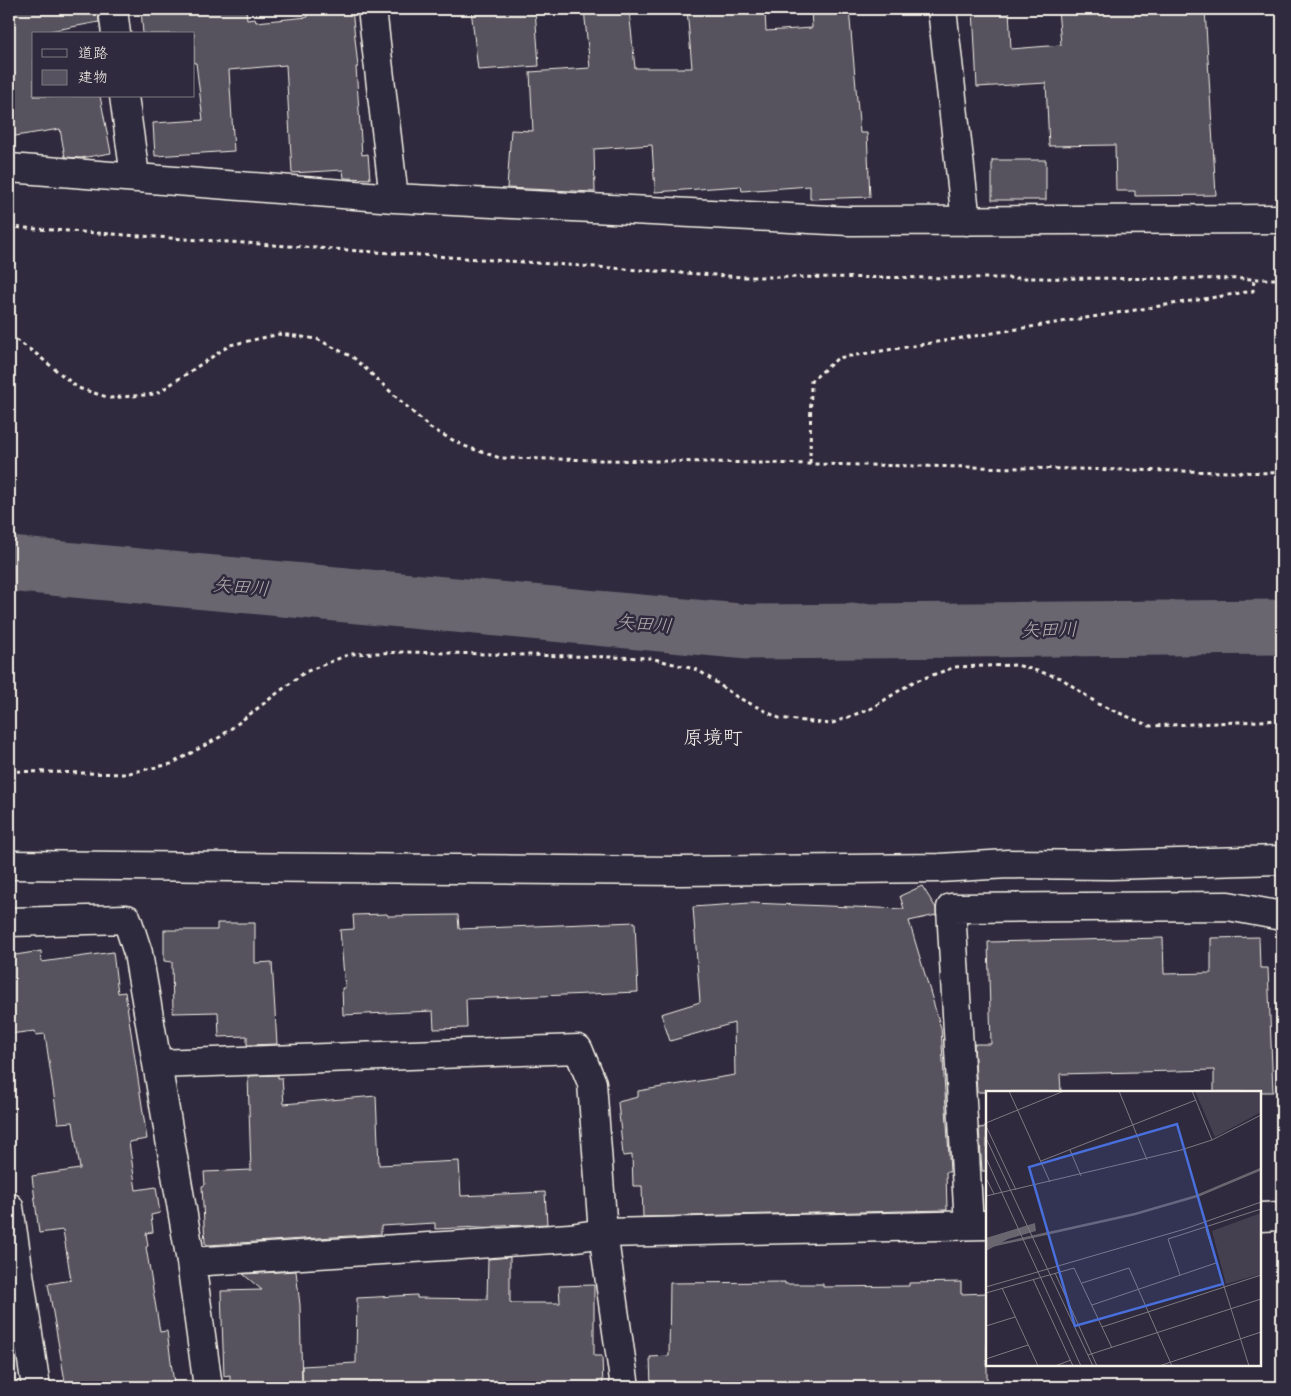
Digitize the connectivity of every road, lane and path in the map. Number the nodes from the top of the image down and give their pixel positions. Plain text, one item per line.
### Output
1 (113, 9) edge
2 (372, 9) edge
3 (942, 9) edge
4 (116, 32) edge
5 (124, 98) edge
6 (9, 168) edge
7 (135, 176) junction
8 (394, 198) junction
9 (1282, 219) edge
10 (966, 221) junction
11 (9, 226) edge
12 (1254, 279) junction
13 (1282, 279) edge
14 (9, 335) edge
15 (810, 464) junction
16 (1282, 473) edge
17 (1282, 720) edge
18 (9, 771) edge
19 (1282, 860) edge
20 (9, 865) edge
21 (1282, 916) edge
22 (9, 922) edge
23 (157, 1064) junction
24 (9, 1207) edge
25 (1282, 1216) edge
26 (1261, 1217) edge
27 (978, 1225) edge
28 (603, 1233) junction
29 (191, 1262) junction
30 (36, 1387) edge
31 (208, 1387) edge
32 (625, 1387) edge

1 - 4 street
2 - 8 street
3 - 10 street
5 - 7 street
6 - 7 street
7 - 8 street
8 - 10 street
9 - 10 street
11 - 12 path
12 - 13 path
12 - 15 path
14 - 15 path
15 - 16 path
17 - 18 path
19 - 20 street
21 - 27 street
22 - 23 street
23 - 28 street
23 - 29 street
24 - 30 street
25 - 26 street
27 - 28 street
28 - 29 street
28 - 32 street
29 - 31 street

